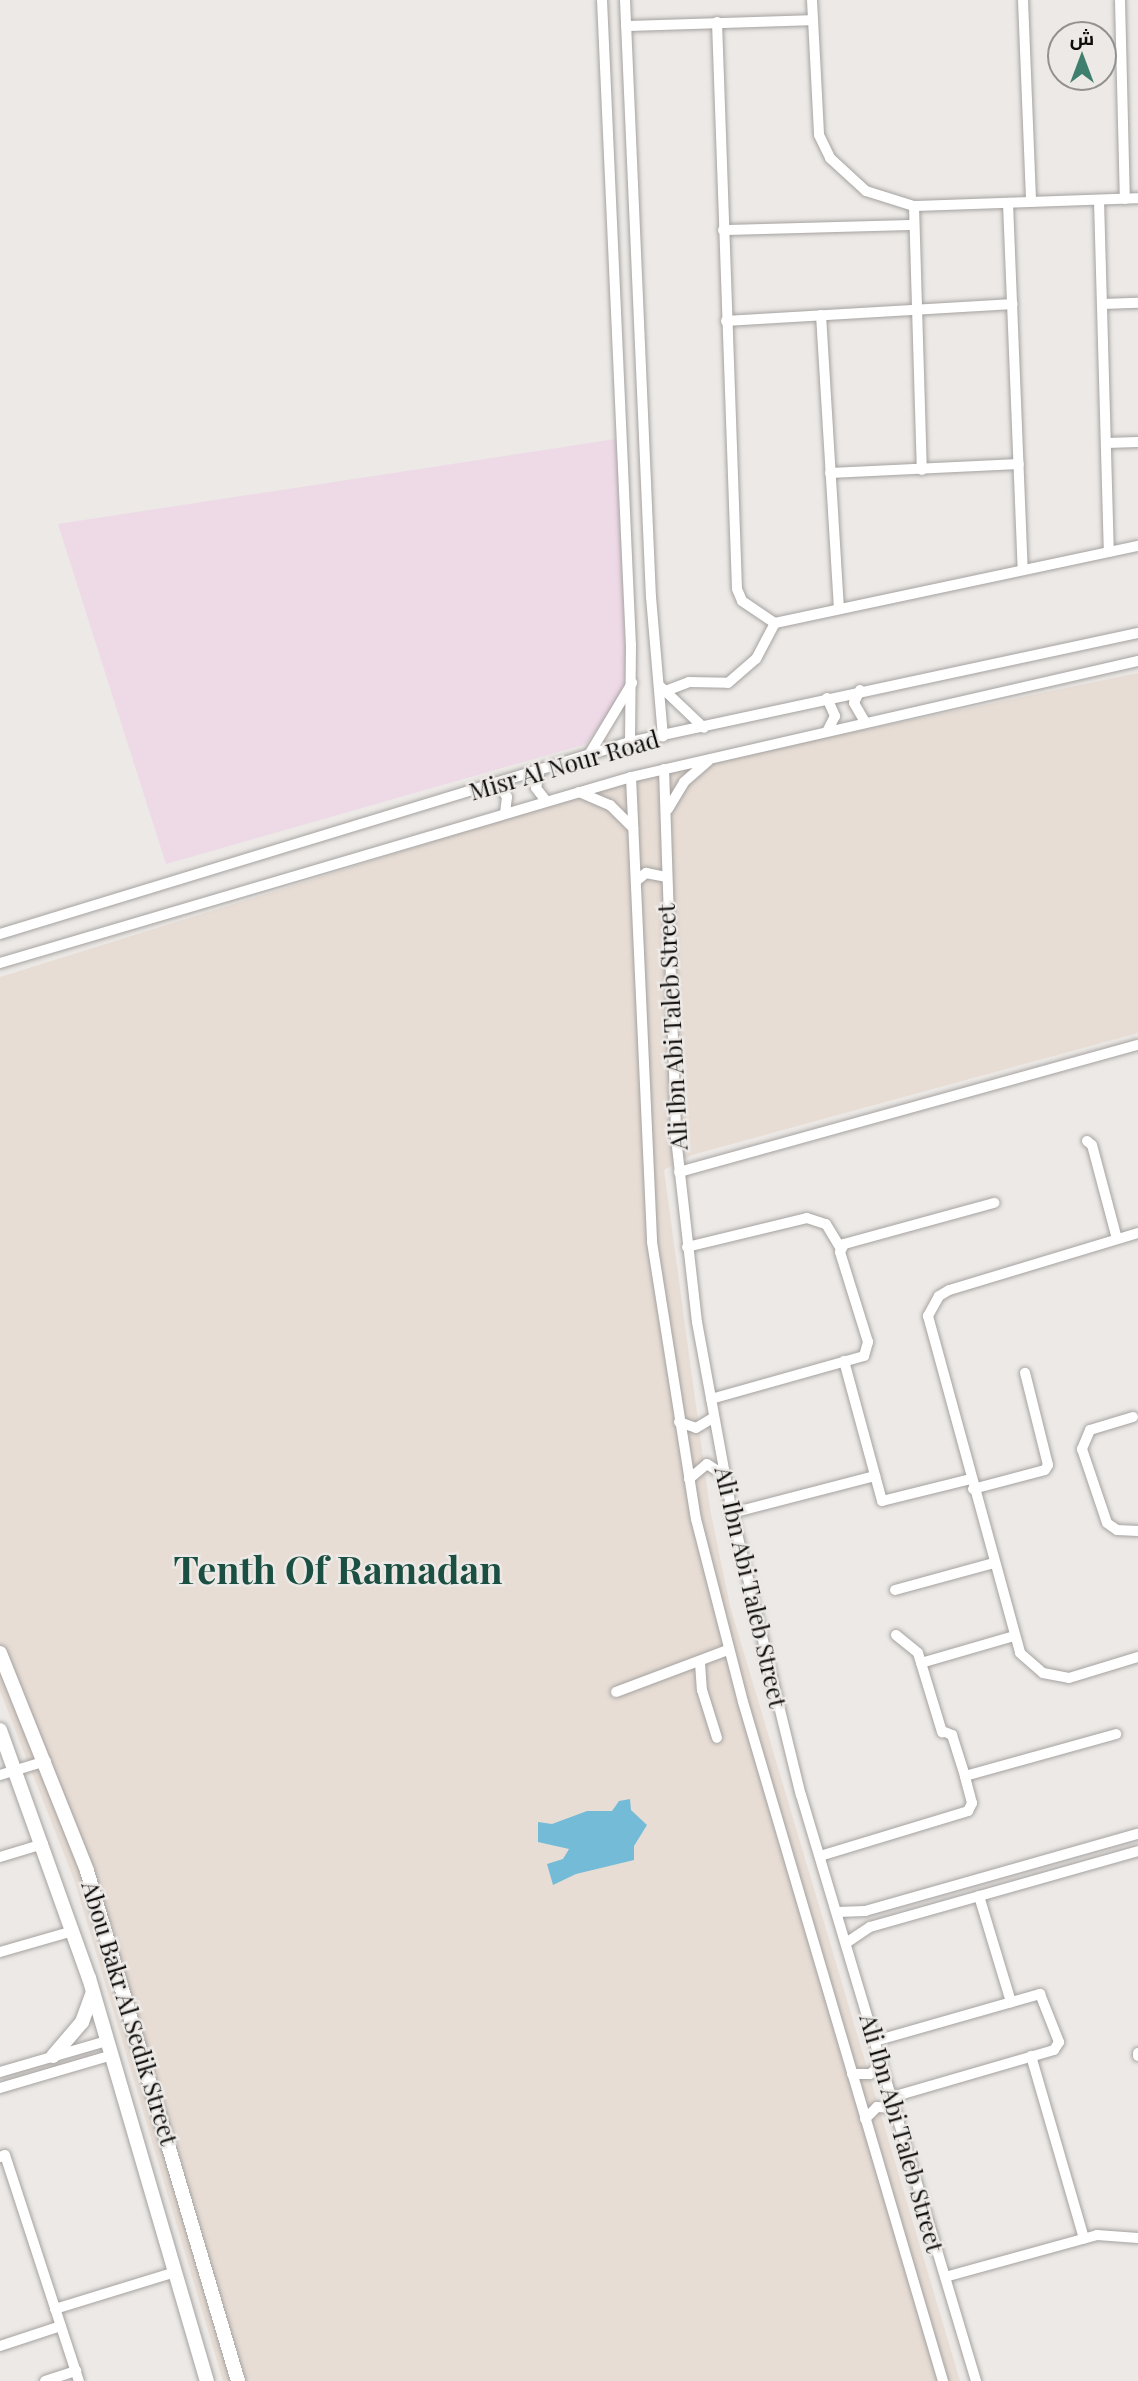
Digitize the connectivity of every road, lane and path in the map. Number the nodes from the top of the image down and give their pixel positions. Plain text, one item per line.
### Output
1 (602, 0) edge
2 (625, 0) edge
3 (811, 0) edge
4 (1023, 0) edge
5 (1120, 0) edge
6 (812, 20) junction
7 (717, 22) junction
8 (626, 26) junction
9 (1138, 198) edge
10 (1125, 199) junction
11 (1099, 200) junction
12 (1031, 202) junction
13 (1008, 203) junction
14 (914, 206) junction
15 (915, 225) junction
16 (723, 230) junction
17 (1138, 303) edge
18 (1012, 304) junction
19 (1102, 304) junction
20 (917, 309) junction
21 (821, 315) junction
22 (726, 321) junction
23 (1138, 442) edge
24 (1106, 443) junction
25 (1019, 464) junction
26 (922, 470) junction
27 (830, 473) junction
28 (1138, 545) edge
29 (1109, 552) junction
30 (1023, 569) junction
31 (839, 607) junction
32 (775, 623) junction
33 (1138, 632) edge
34 (654, 643) junction
35 (631, 645) junction
36 (1138, 661) edge
37 (658, 679) junction
38 (632, 683) junction
39 (860, 690) junction
40 (663, 692) junction
41 (827, 698) junction
42 (864, 722) junction
43 (705, 728) junction
44 (828, 730) junction
45 (663, 736) junction
46 (630, 742) junction
47 (590, 753) junction
48 (713, 757) junction
49 (540, 769) junction
50 (664, 769) junction
51 (631, 777) junction
52 (497, 783) junction
53 (579, 792) junction
54 (546, 801) junction
55 (505, 813) junction
56 (666, 815) junction
57 (633, 828) junction
58 (666, 877) junction
59 (636, 881) junction
60 (0, 934) edge
61 (0, 963) edge
62 (1138, 1045) edge
63 (1087, 1141) dead end
64 (679, 1172) junction
65 (994, 1203) dead end
66 (1138, 1233) edge
67 (1117, 1239) junction
68 (687, 1247) junction
69 (840, 1247) junction
70 (844, 1361) junction
71 (1025, 1373) dead end
72 (711, 1399) junction
73 (714, 1417) junction
74 (1133, 1417) dead end
75 (679, 1422) junction
76 (724, 1475) junction
77 (875, 1476) junction
78 (689, 1479) junction
79 (972, 1484) junction
80 (732, 1513) junction
81 (1138, 1531) edge
82 (994, 1563) junction
83 (895, 1590) dead end
84 (896, 1635) dead end
85 (1014, 1636) junction
86 (728, 1650) junction
87 (0, 1653) edge
88 (1138, 1657) edge
89 (700, 1662) junction
90 (921, 1663) junction
91 (616, 1692) dead end
92 (0, 1730) edge
93 (1116, 1734) dead end
94 (717, 1738) dead end
95 (46, 1761) junction
96 (17, 1770) junction
97 (0, 1775) edge
98 (965, 1776) junction
99 (1138, 1834) edge
100 (43, 1844) junction
101 (1138, 1851) edge
102 (820, 1856) junction
103 (0, 1857) edge
104 (979, 1896) junction
105 (837, 1912) junction
106 (73, 1931) junction
107 (846, 1943) junction
108 (0, 1952) edge
109 (92, 1994) junction
110 (1011, 2002) junction
111 (107, 2040) junction
112 (875, 2041) junction
113 (84, 2048) junction
114 (112, 2055) junction
115 (53, 2056) junction
116 (1031, 2056) junction
117 (89, 2062) junction
118 (882, 2064) junction
119 (0, 2072) edge
120 (852, 2074) junction
121 (0, 2088) edge
122 (893, 2102) junction
123 (866, 2119) junction
124 (0, 2157) edge
125 (1084, 2238) junction
126 (1138, 2238) edge
127 (175, 2272) junction
128 (945, 2277) junction
129 (55, 2309) junction
130 (61, 2326) junction
131 (0, 2346) edge
132 (971, 2375) edge
133 (77, 2376) edge
134 (943, 2379) edge
135 (45, 2381) edge
136 (207, 2381) edge
137 (238, 2381) edge
138 (976, 2381) edge

1 - 35 street
2 - 8 street
3 - 6 street
4 - 12 street
5 - 10 street
6 - 7 street
6 - 14 street
7 - 8 street
7 - 16 street
8 - 34 street
9 - 10 street
10 - 11 street
11 - 12 street
11 - 19 street
12 - 13 street
13 - 14 street
13 - 18 street
14 - 15 street
15 - 16 street
15 - 20 street
16 - 22 street
17 - 19 street
18 - 20 street
18 - 25 street
19 - 24 street
20 - 21 street
20 - 26 street
21 - 22 street
21 - 27 street
22 - 32 street
23 - 24 street
24 - 29 street
25 - 26 street
25 - 30 street
26 - 27 street
27 - 31 street
28 - 29 street
29 - 30 street
30 - 31 street
31 - 32 street
32 - 40 street
33 - 39 street, Misr Al Nour Road
34 - 35 street
34 - 37 street
35 - 38 street
36 - 42 street, Misr Al Nour Road
37 - 40 street
37 - 45 street
38 - 46 street
38 - 47 street
39 - 41 street, Misr Al Nour Road
39 - 42 street
40 - 43 street
41 - 43 street, Misr Al Nour Road
41 - 44 street
42 - 44 street, Misr Al Nour Road
43 - 45 street, Misr Al Nour Road
44 - 48 street, Misr Al Nour Road
45 - 46 street, Misr Al Nour Road
46 - 47 street, Misr Al Nour Road
47 - 49 street, Misr Al Nour Road
48 - 50 street, Misr Al Nour Road
48 - 56 street
49 - 52 street, Misr Al Nour Road
49 - 54 street
50 - 51 street, Misr Al Nour Road
50 - 56 street, Ali Ibn Abi Taleb Street
51 - 53 street, Misr Al Nour Road
51 - 57 street, Ali Ibn Abi Taleb Street
52 - 55 street
52 - 60 street, Misr Al Nour Road
53 - 54 street, Misr Al Nour Road
53 - 57 street
54 - 55 street, Misr Al Nour Road
55 - 61 street, Misr Al Nour Road
56 - 58 street, Ali Ibn Abi Taleb Street
57 - 59 street, Ali Ibn Abi Taleb Street
58 - 59 street
58 - 64 street, Ali Ibn Abi Taleb Street
59 - 75 street, Ali Ibn Abi Taleb Street
62 - 64 street
63 - 67 street
64 - 68 street, Ali Ibn Abi Taleb Street
65 - 69 street
66 - 67 street
67 - 79 street
68 - 69 street
68 - 72 street, Ali Ibn Abi Taleb Street
69 - 70 street
70 - 72 street
70 - 77 street
71 - 79 street
72 - 73 street, Ali Ibn Abi Taleb Street
73 - 75 street
73 - 76 street, Ali Ibn Abi Taleb Street
74 - 81 street
75 - 78 street, Ali Ibn Abi Taleb Street
76 - 78 street
76 - 80 street, Ali Ibn Abi Taleb Street
77 - 79 street
77 - 80 street
78 - 86 street, Ali Ibn Abi Taleb Street
79 - 82 street
80 - 102 street, Ali Ibn Abi Taleb Street
82 - 83 street
82 - 85 street
84 - 90 street
85 - 88 street
85 - 90 street
86 - 89 street
86 - 120 street, Ali Ibn Abi Taleb Street
87 - 95 main road, Abou Bakr Al Sedik Street
89 - 91 street
89 - 94 street
90 - 98 street
92 - 96 main road, Abou Bakr Al Sedik Street
93 - 98 street
95 - 96 street
95 - 137 main road, Abou Bakr Al Sedik Street
96 - 97 street
96 - 100 main road, Abou Bakr Al Sedik Street
98 - 102 street
99 - 105 street
100 - 103 street
100 - 106 main road, Abou Bakr Al Sedik Street
101 - 104 street
102 - 105 street, Ali Ibn Abi Taleb Street
104 - 107 street
104 - 110 street
105 - 107 street, Ali Ibn Abi Taleb Street
106 - 108 street
106 - 109 main road, Abou Bakr Al Sedik Street
107 - 112 street, Ali Ibn Abi Taleb Street
109 - 111 main road, Abou Bakr Al Sedik Street
109 - 115 main road
110 - 112 street
110 - 116 street
111 - 113 street
111 - 114 main road, Abou Bakr Al Sedik Street
112 - 118 street, Ali Ibn Abi Taleb Street
113 - 115 street
113 - 117 street
114 - 117 street
114 - 127 main road, Abou Bakr Al Sedik Street
115 - 119 street
116 - 122 street
116 - 125 street
117 - 121 street
118 - 120 street
118 - 122 street, Ali Ibn Abi Taleb Street
120 - 123 street, Ali Ibn Abi Taleb Street
122 - 123 street
122 - 128 street, Ali Ibn Abi Taleb Street
123 - 134 street, Ali Ibn Abi Taleb Street
124 - 129 street
125 - 126 street
125 - 128 street
127 - 129 street
127 - 136 main road, Abou Bakr Al Sedik Street
128 - 132 street, Ali Ibn Abi Taleb Street
129 - 130 street
130 - 131 street
130 - 133 street
132 - 138 street, Ali Ibn Abi Taleb Street
133 - 135 street

